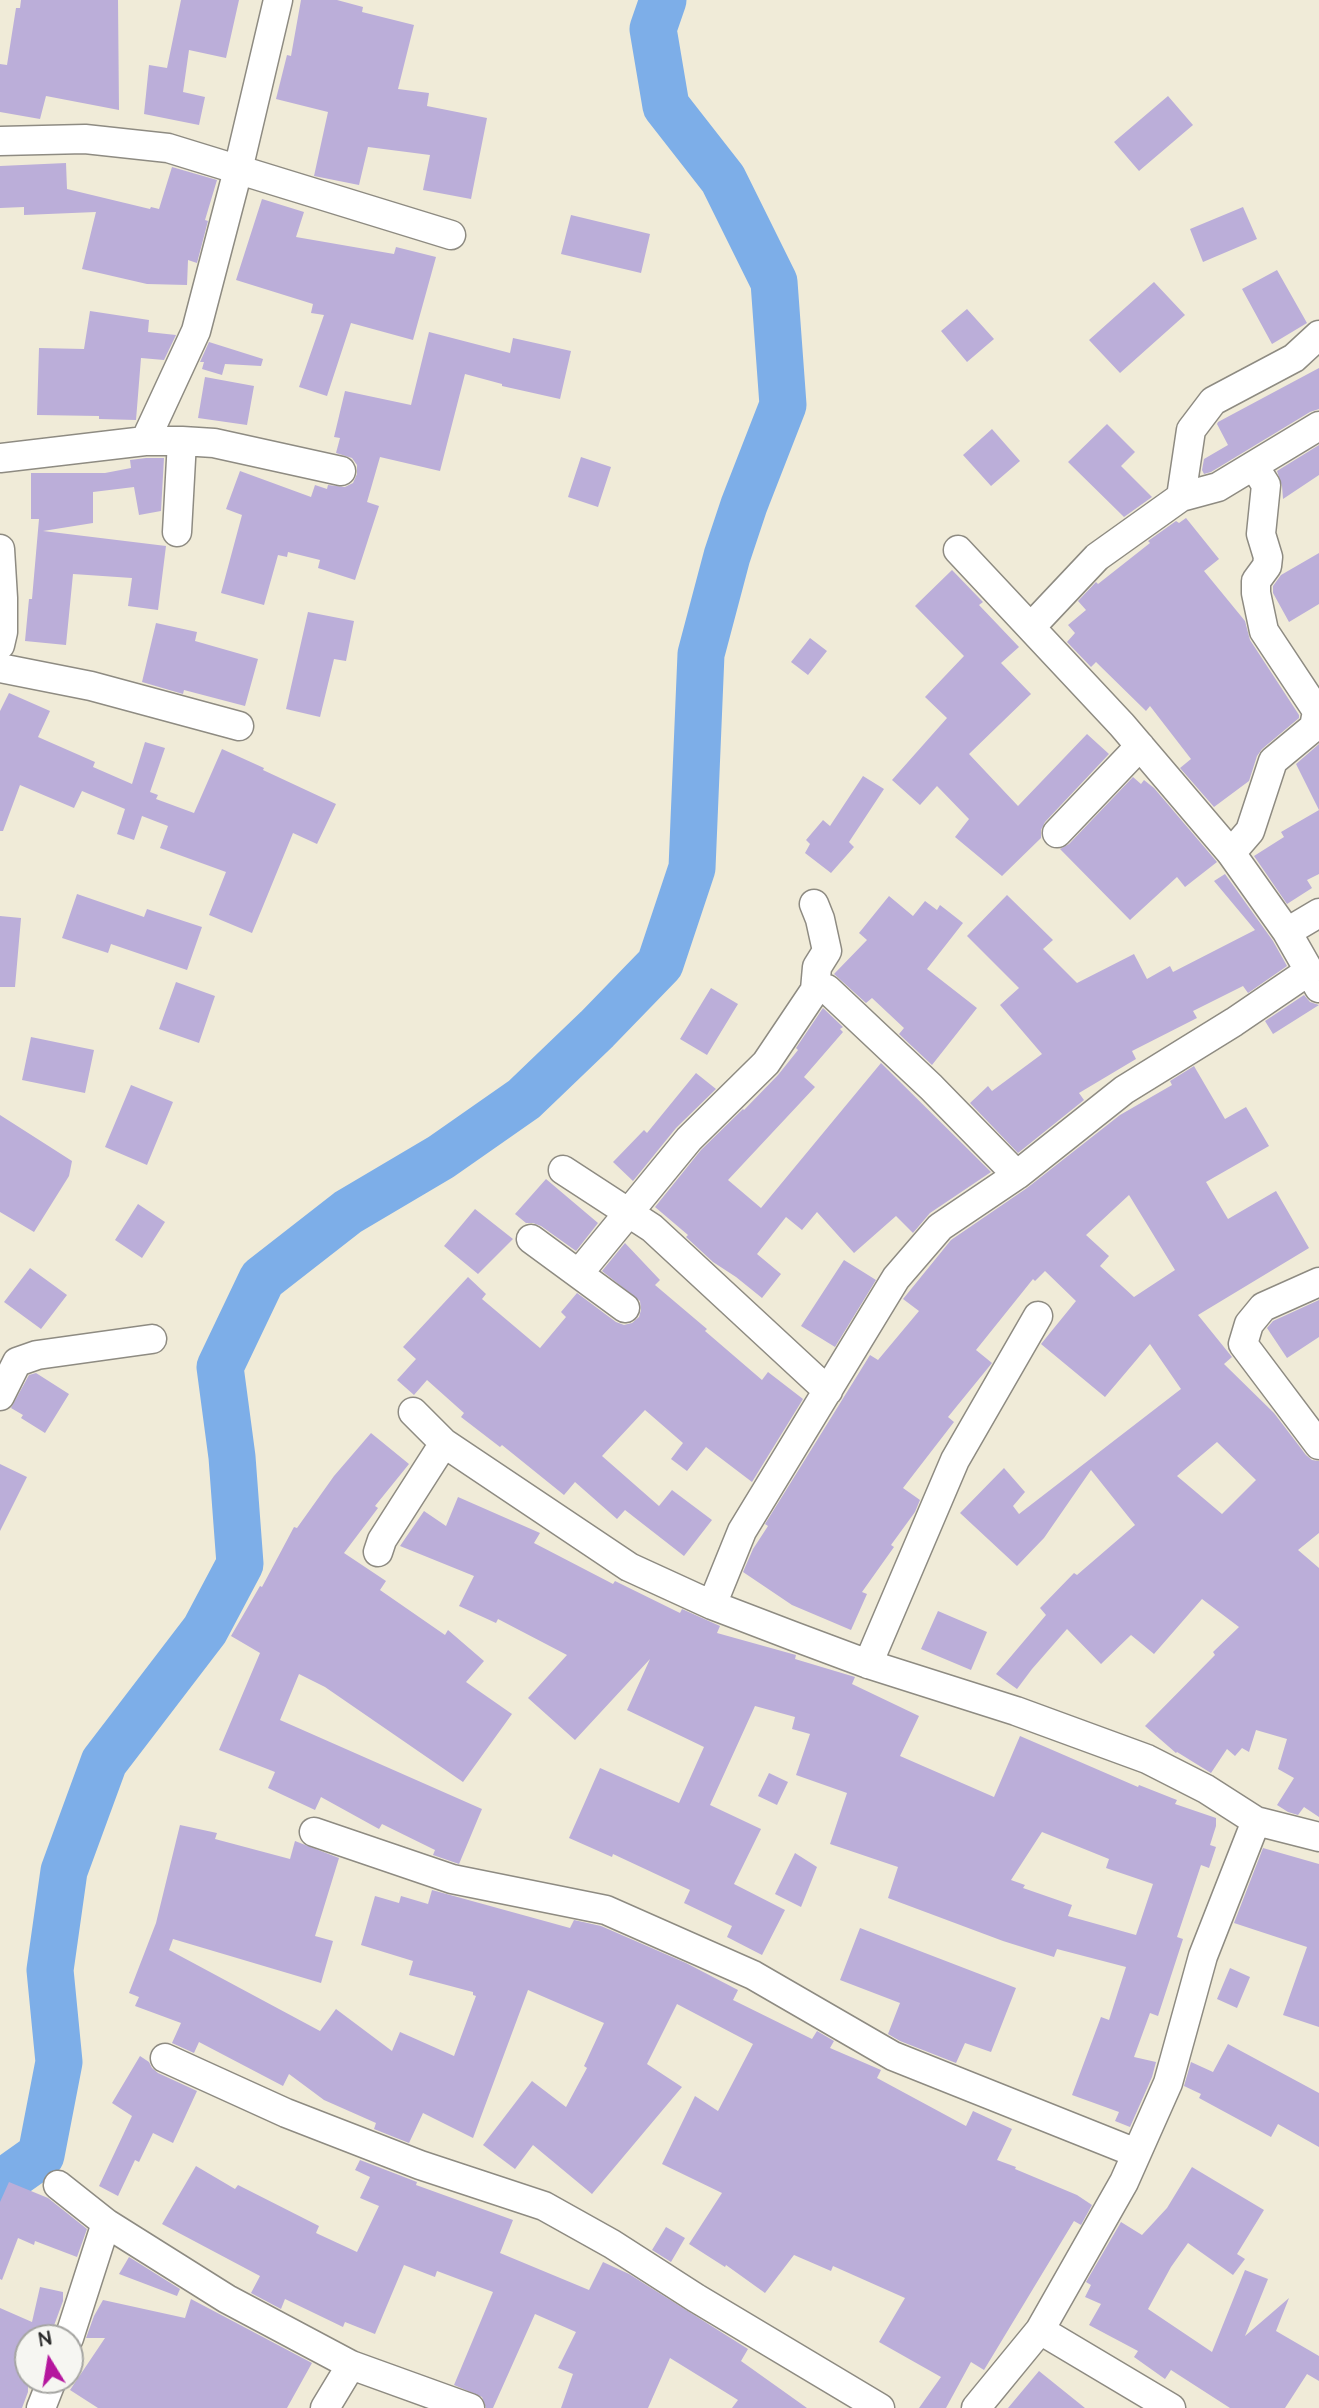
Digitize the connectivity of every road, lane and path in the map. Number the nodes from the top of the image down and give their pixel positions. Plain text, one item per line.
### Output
1 (278, 0) edge
2 (0, 141) edge
3 (238, 170) junction
4 (451, 235) dead end
5 (1319, 335) edge
6 (1319, 426) edge
7 (145, 441) junction
8 (182, 441) junction
9 (0, 458) edge
10 (1254, 466) junction
11 (341, 471) dead end
12 (1181, 497) junction
13 (177, 531) dead end
14 (0, 549) edge
15 (958, 550) dead end
16 (1031, 627) junction
17 (0, 645) edge
18 (0, 668) edge
19 (239, 726) dead end
20 (1140, 746) junction
21 (1057, 833) dead end
22 (1231, 853) junction
23 (814, 904) dead end
24 (1319, 914) edge
25 (1287, 932) junction
26 (1314, 979) edge
27 (815, 990) junction
28 (563, 1170) dead end
29 (1017, 1175) junction
30 (629, 1212) junction
31 (531, 1239) dead end
32 (579, 1273) junction
33 (1319, 1282) edge
34 (625, 1308) dead end
35 (1038, 1316) dead end
36 (152, 1339) dead end
37 (828, 1391) junction
38 (0, 1396) edge
39 (413, 1412) dead end
40 (444, 1443) junction
41 (1319, 1445) edge
42 (378, 1552) dead end
43 (712, 1605) junction
44 (868, 1664) junction
45 (1256, 1821) junction
46 (314, 1832) dead end
47 (1319, 1837) edge
48 (165, 2058) dead end
49 (1136, 2153) junction
50 (58, 2185) dead end
51 (106, 2223) junction
52 (74, 2324) edge
53 (1040, 2330) junction
54 (351, 2365) junction
55 (325, 2408) edge
56 (470, 2408) edge
57 (880, 2408) edge
58 (975, 2408) edge
59 (1171, 2408) edge

1 - 3 street
2 - 3 street
3 - 4 street
3 - 7 street
5 - 12 street
6 - 10 street
7 - 8 street
7 - 9 street
8 - 11 street
8 - 13 street
10 - 12 street
10 - 22 street
12 - 16 street
14 - 17 street
15 - 16 street
16 - 20 street
18 - 19 street
20 - 21 street
20 - 22 street
22 - 25 street
23 - 27 street
24 - 25 street
25 - 26 street
26 - 29 street
27 - 29 street
27 - 30 street
28 - 30 street
29 - 37 street
30 - 32 street
30 - 37 street
31 - 32 street
32 - 34 street
33 - 41 street
35 - 44 street
36 - 38 street
37 - 43 street
39 - 40 street
40 - 42 street
40 - 43 street
43 - 44 street
44 - 45 street
45 - 47 street
45 - 49 street
46 - 49 street
48 - 57 street
49 - 53 street
50 - 51 street
51 - 52 street
51 - 54 street
53 - 58 street
53 - 59 street
54 - 55 street
54 - 56 street

